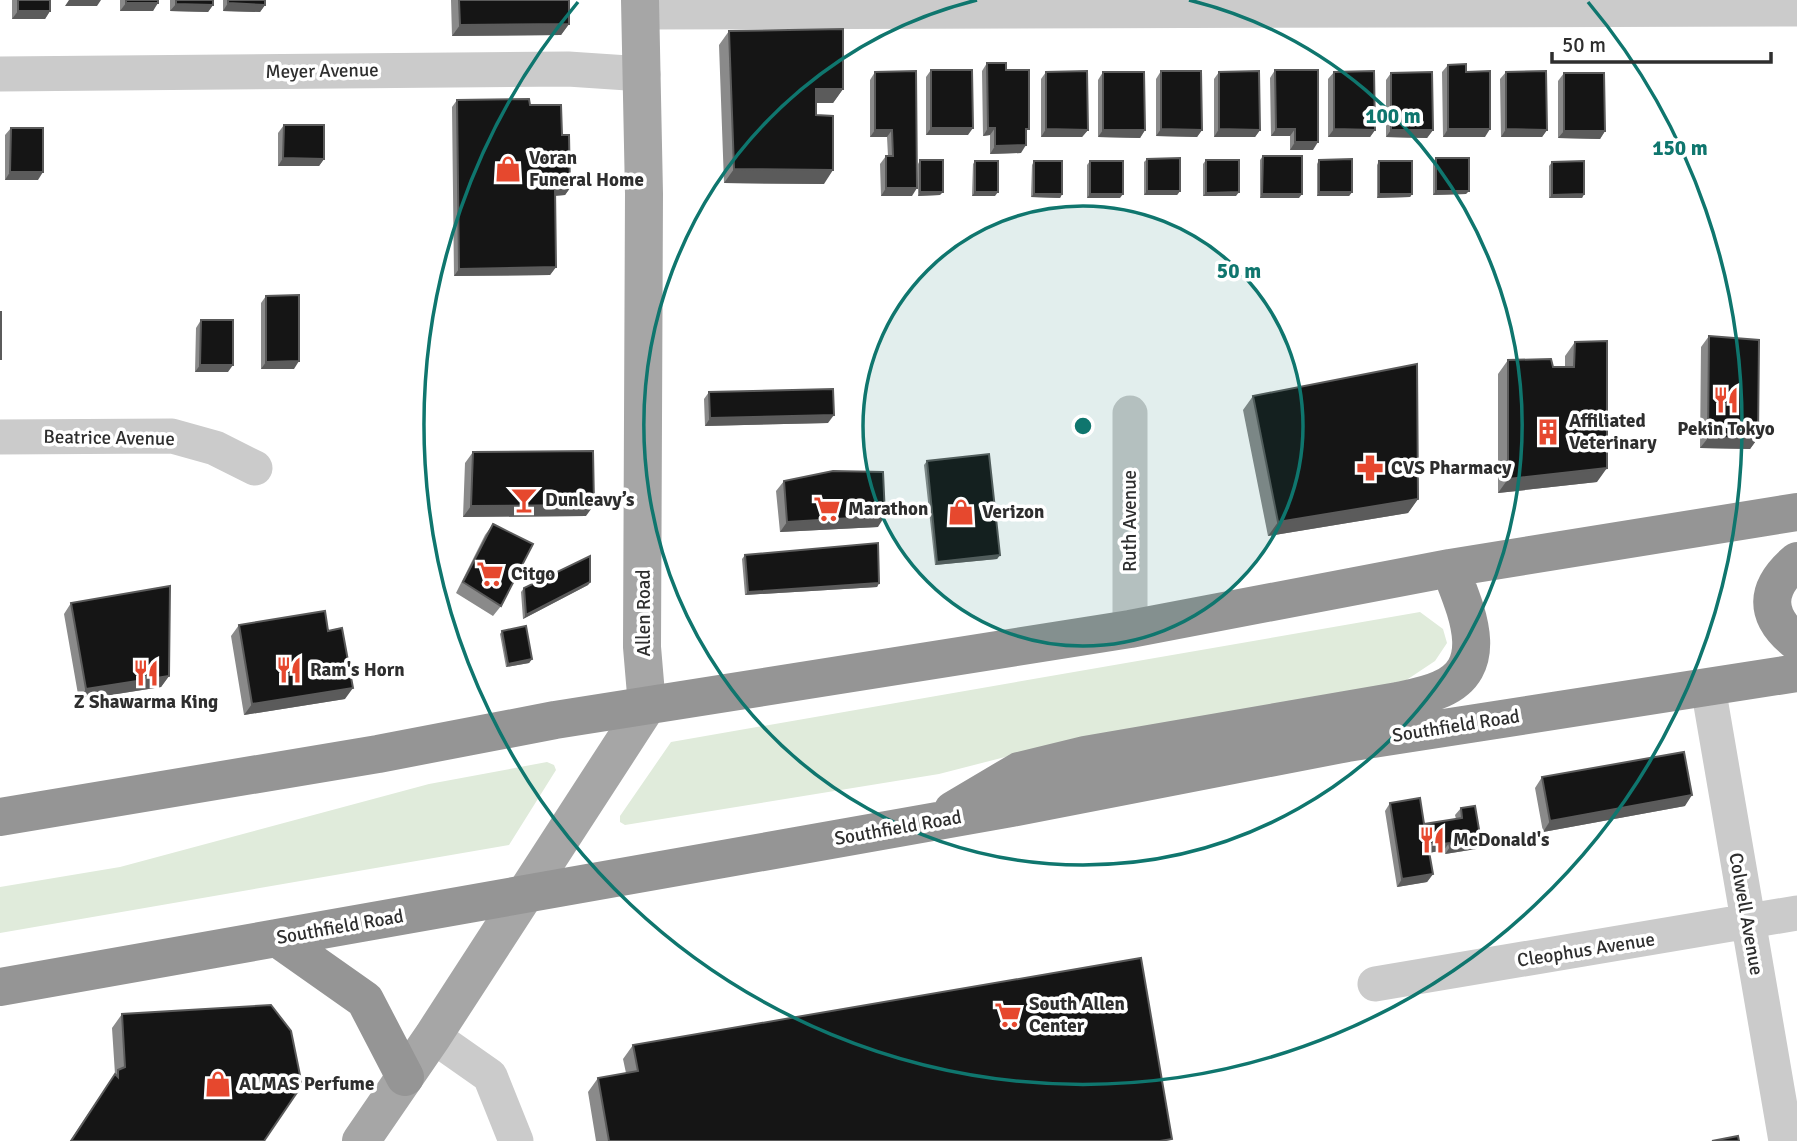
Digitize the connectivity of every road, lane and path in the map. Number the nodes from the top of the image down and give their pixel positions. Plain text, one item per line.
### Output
1 (640, 6) edge
2 (1797, 9) edge
3 (0, 74) edge
4 (643, 74) junction
5 (1130, 413) dead end
6 (0, 437) edge
7 (255, 468) dead end
8 (1797, 512) edge
9 (1797, 561) edge
10 (1450, 568) junction
11 (1130, 629) junction
12 (1797, 642) edge
13 (1797, 673) edge
14 (1708, 687) junction
15 (647, 706) junction
16 (0, 817) edge
17 (933, 822) junction
18 (524, 894) junction
19 (1797, 913) edge
20 (1748, 923) junction
21 (277, 938) junction
22 (1375, 984) dead end
23 (0, 987) edge
24 (433, 1036) junction
25 (405, 1077) junction
26 (361, 1141) edge
27 (516, 1141) edge
28 (1786, 1141) edge

1 - 2 street
1 - 4 main road, Allen Road
3 - 4 street, Meyer Avenue
4 - 15 main road, Allen Road
5 - 11 street, Ruth Avenue
6 - 7 street, Beatrice Avenue
8 - 10 highway
9 - 12 highway
10 - 11 highway
10 - 17 highway
11 - 15 highway
13 - 14 highway, Southfield Road
14 - 17 highway, Southfield Road
14 - 20 street, Colwell Avenue
15 - 16 highway
15 - 18 main road
17 - 18 highway, Southfield Road
18 - 21 highway, Southfield Road
18 - 24 main road
19 - 20 street, Cleophus Avenue
20 - 22 street, Cleophus Avenue
20 - 28 street, Colwell Avenue
21 - 23 highway, Southfield Road
21 - 25 highway
24 - 25 main road
24 - 27 street
25 - 26 main road

